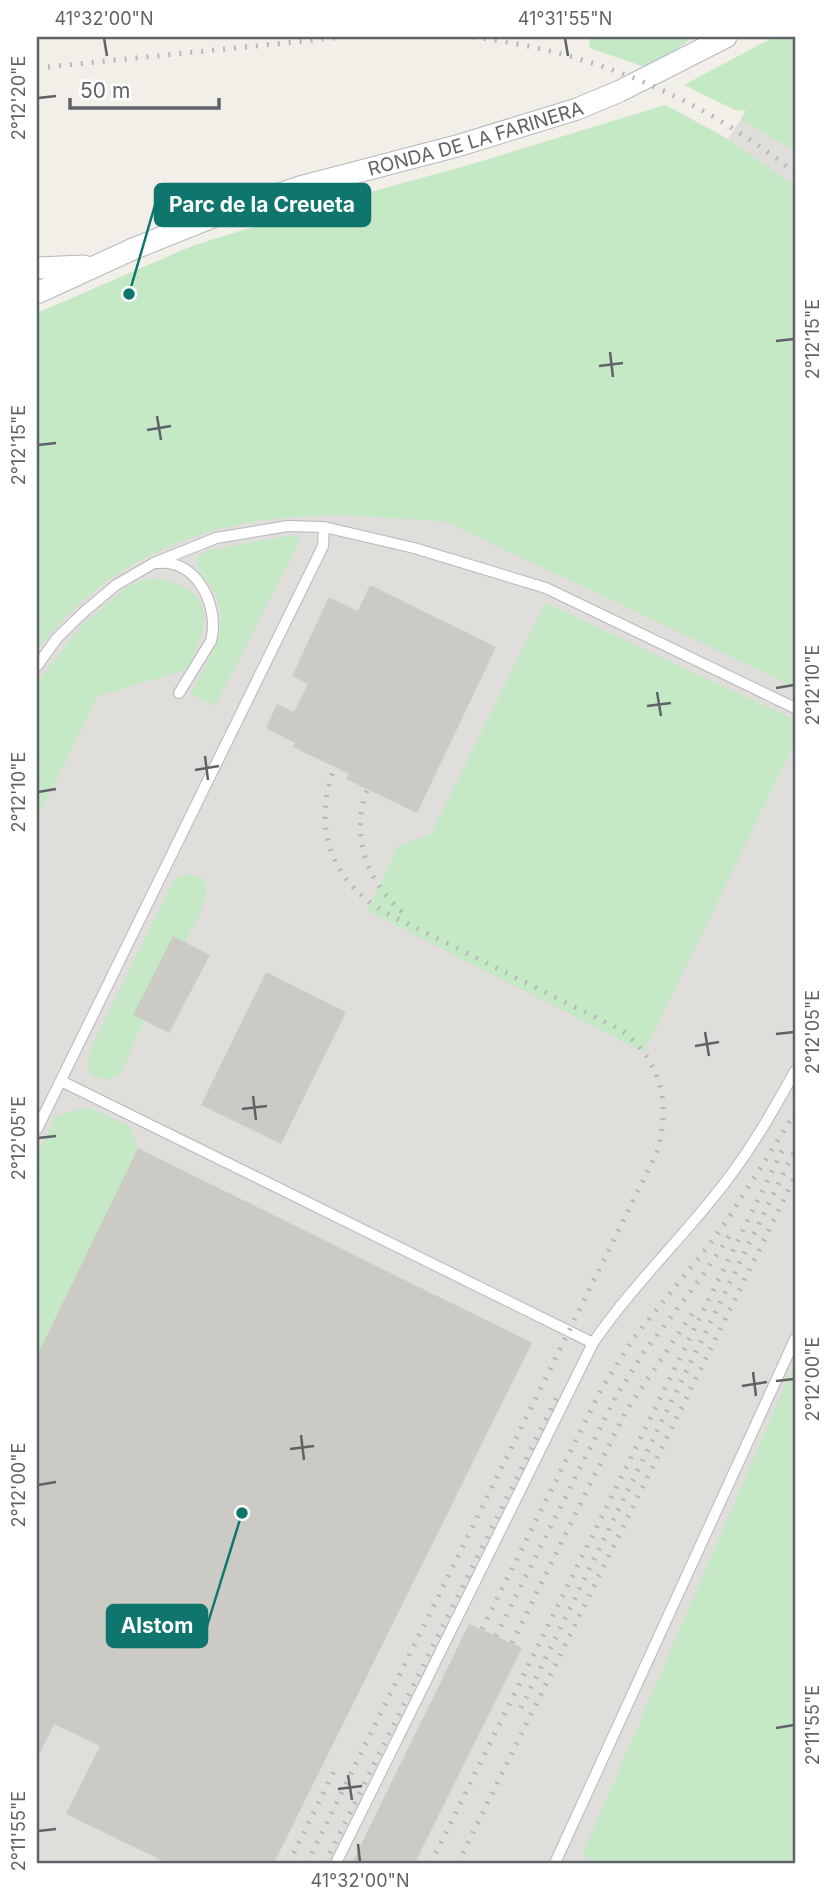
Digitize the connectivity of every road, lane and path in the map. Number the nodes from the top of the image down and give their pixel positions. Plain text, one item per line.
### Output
1 (726, 37) edge
2 (97, 265) junction
3 (37, 268) edge
4 (37, 293) edge
5 (324, 527) junction
6 (154, 563) junction
7 (37, 666) edge
8 (179, 693) dead end
9 (795, 708) edge
10 (795, 1071) edge
11 (61, 1081) junction
12 (37, 1129) edge
13 (795, 1339) edge
14 (593, 1343) junction
15 (337, 1863) edge
16 (555, 1863) edge

1 - 2 street, RONDA DE LA FARINERA
2 - 3 street, RONDA DE LA FARINERA
2 - 4 street, RONDA DE LA FARINERA
5 - 6 lane
5 - 9 lane
5 - 11 lane
6 - 7 lane
6 - 8 lane
10 - 14 lane
11 - 12 lane
11 - 14 lane
13 - 16 lane
14 - 15 lane

